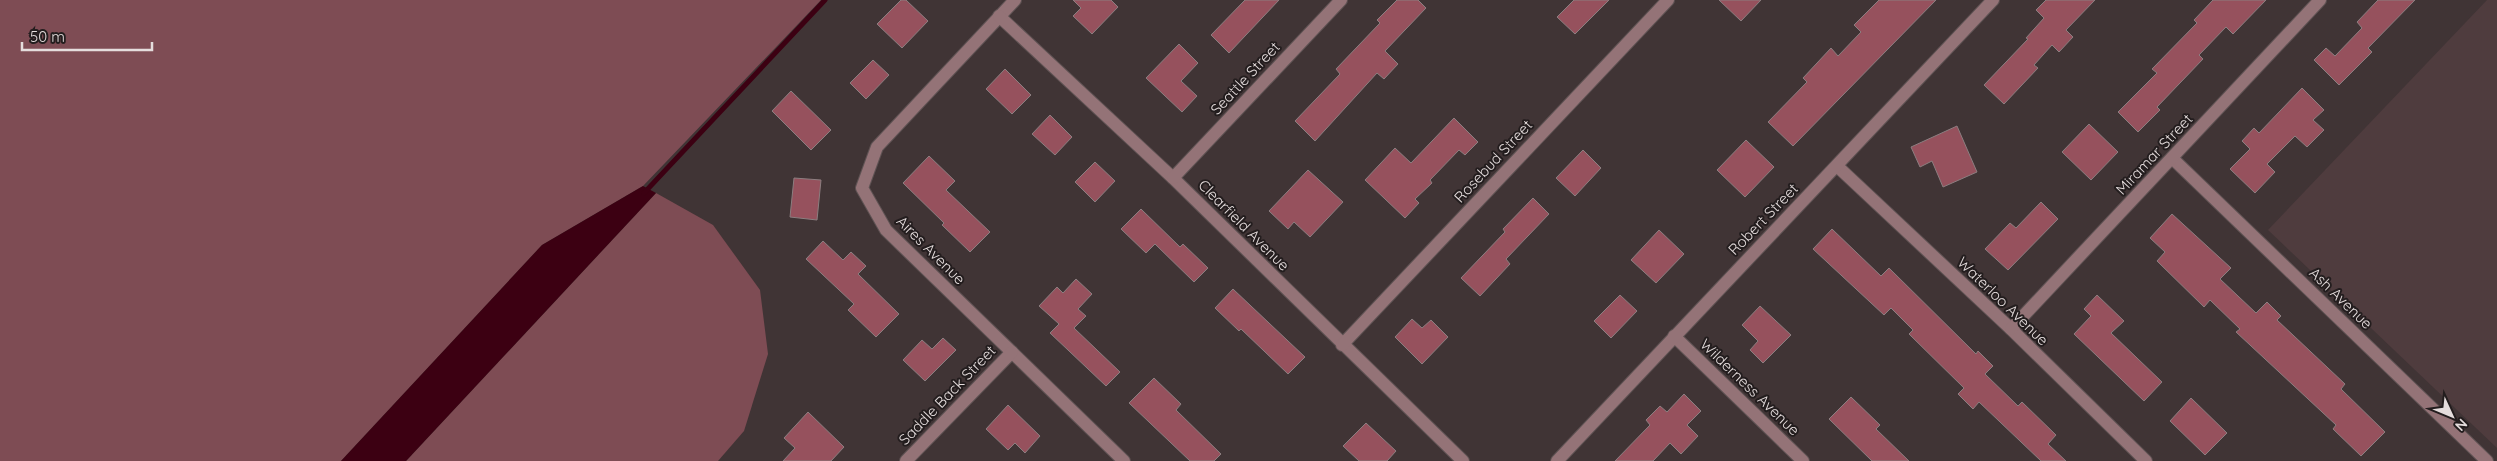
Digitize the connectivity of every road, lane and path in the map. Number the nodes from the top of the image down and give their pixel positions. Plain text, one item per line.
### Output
1 (1015, 0) edge
2 (1341, 0) edge
3 (1668, 0) edge
4 (1993, 0) edge
5 (2320, 0) edge
6 (999, 16) junction
7 (2172, 158) junction
8 (1837, 166) junction
9 (1173, 178) junction
10 (2011, 329) junction
11 (1674, 336) junction
12 (1342, 345) junction
13 (1012, 352) junction
14 (906, 461) edge
15 (1124, 461) edge
16 (1463, 461) edge
17 (1557, 461) edge
18 (1803, 461) edge
19 (2146, 461) edge
20 (2487, 461) edge

1 - 6 street, Aires Avenue
2 - 9 street, Seattle Street
3 - 12 street, Rosebud Street
4 - 8 street, Robert Street
5 - 7 street, Miramar Street
6 - 9 street, Clearfield Avenue
6 - 13 street, Aires Avenue
7 - 10 street, Miramar Street
7 - 20 street, Ash Avenue
8 - 10 street, Waterloo Avenue
8 - 11 street, Robert Street
9 - 12 street, Clearfield Avenue
10 - 19 street, Waterloo Avenue
11 - 17 street, Robert Street
11 - 18 street, Wilderness Avenue
12 - 16 street, Clearfield Avenue
13 - 14 street, Saddle Back Street
13 - 15 street, Aires Avenue

